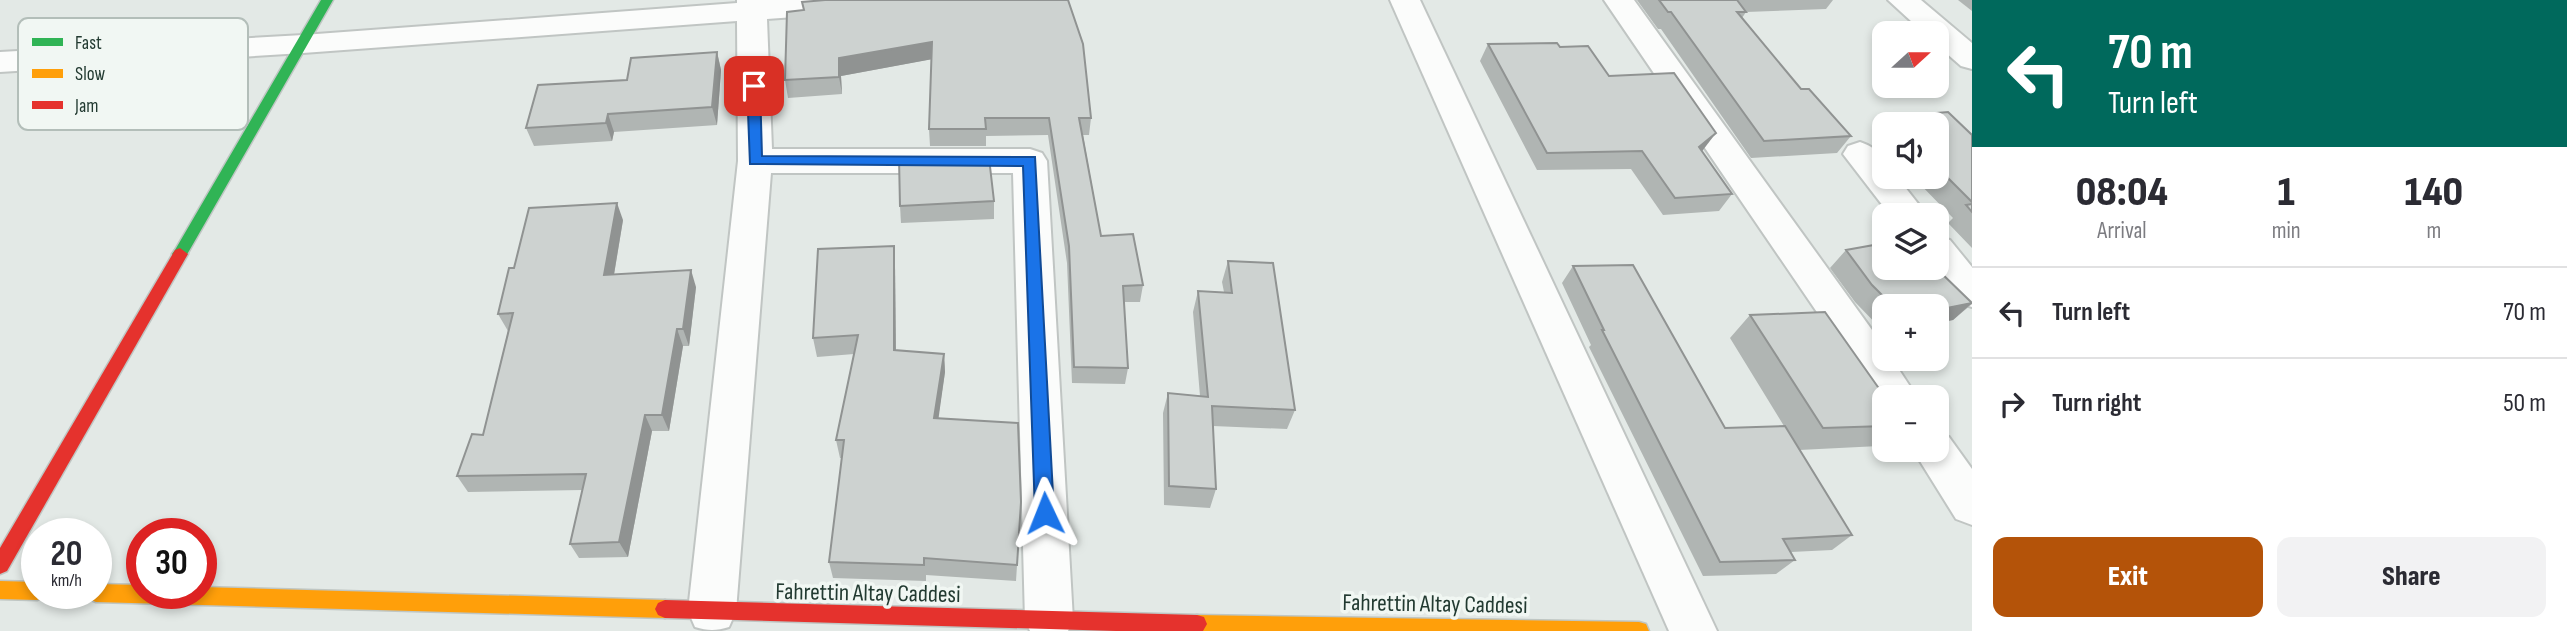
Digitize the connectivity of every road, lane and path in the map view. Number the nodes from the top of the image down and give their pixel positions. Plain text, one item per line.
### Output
1 (327, 0) edge
2 (906, 0) edge
3 (1405, 0) edge
4 (1619, 0) edge
5 (1903, 0) edge
6 (753, 6) edge
7 (303, 44) junction
8 (248, 47) edge
9 (1972, 59) edge
10 (18, 61) edge
11 (0, 62) edge
12 (1860, 154) dead end
13 (755, 161) junction
14 (1899, 203) edge
15 (1949, 265) edge
16 (1972, 293) edge
17 (1889, 385) edge
18 (1942, 462) edge
19 (1972, 505) edge
20 (0, 565) edge
21 (0, 590) edge
22 (21, 591) edge
23 (112, 594) edge
24 (712, 611) junction
25 (569, 619) edge
26 (1049, 620) junction
27 (1162, 627) edge
28 (1571, 630) edge
29 (1639, 631) edge
30 (1693, 631) edge

1 - 7 street
2 - 6 street
3 - 30 street
4 - 17 street
5 - 9 street
6 - 7 street
6 - 13 street
7 - 8 street
7 - 20 street
10 - 11 street
12 - 14 street
13 - 24 street
13 - 26 street
15 - 16 street
18 - 19 street
21 - 22 street
23 - 25 street, Fahrettin Altay Caddesi
24 - 25 street, Fahrettin Altay Caddesi
24 - 26 street, Fahrettin Altay Caddesi
26 - 27 street, Fahrettin Altay Caddesi
27 - 28 street, Fahrettin Altay Caddesi
28 - 29 street, Fahrettin Altay Caddesi

